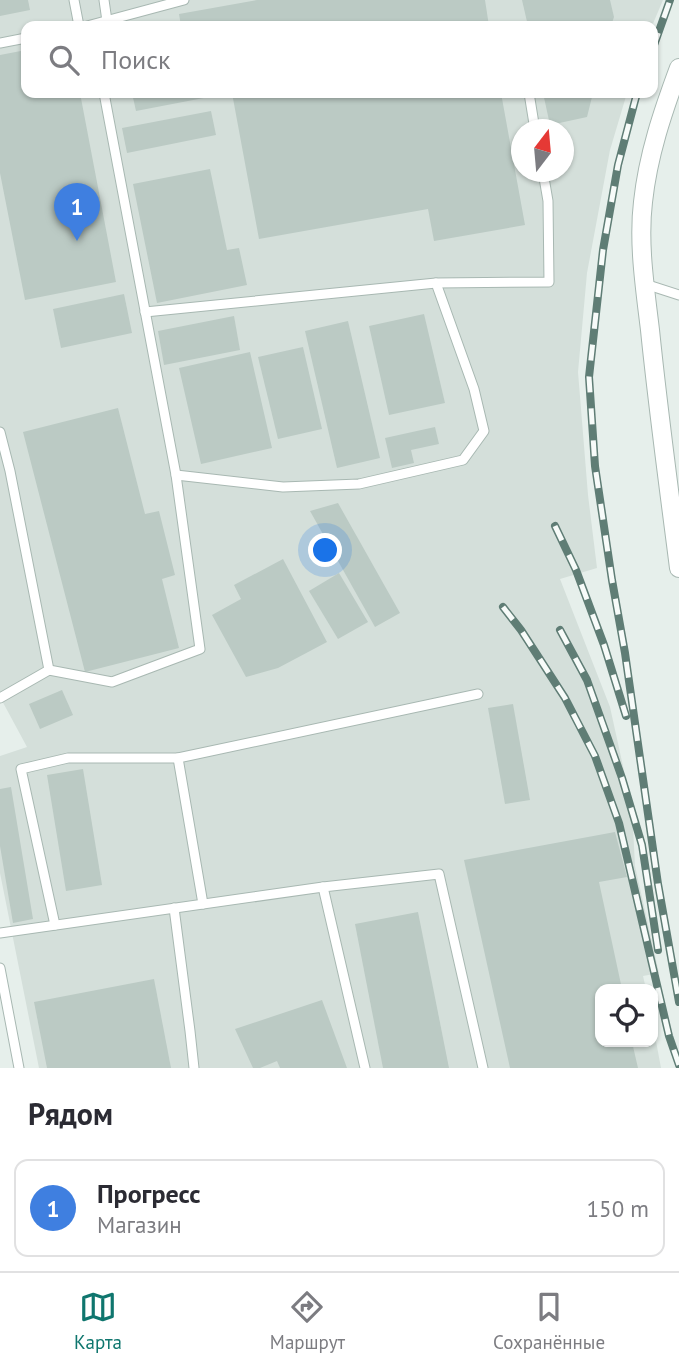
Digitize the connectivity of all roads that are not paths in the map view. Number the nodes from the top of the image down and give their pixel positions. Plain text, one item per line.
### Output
1 (74, 0) edge
2 (104, 0) edge
3 (184, 0) edge
4 (78, 21) edge
5 (107, 21) joint
6 (21, 39) edge
7 (0, 43) edge
8 (679, 68) edge
9 (105, 98) edge
10 (529, 98) edge
11 (533, 119) edge
12 (545, 182) edge
13 (436, 283) junction
14 (645, 285) junction
15 (679, 295) edge
16 (145, 312) junction
17 (0, 432) edge
18 (176, 475) junction
19 (679, 568) edge
20 (49, 670) junction
21 (478, 694) dead end
22 (0, 698) edge
23 (178, 758) junction
24 (323, 887) junction
25 (203, 904) junction
26 (174, 908) junction
27 (55, 925) junction
28 (0, 933) edge
29 (0, 968) edge
30 (19, 1068) edge
31 (194, 1068) edge
32 (365, 1068) edge
33 (483, 1068) edge

1 - 4 lane
2 - 5 lane
3 - 5 lane
6 - 7 lane
8 - 14 street
9 - 16 lane
10 - 11 lane
12 - 13 lane
13 - 16 lane
13 - 18 lane
14 - 15 lane
14 - 19 street
16 - 18 lane
17 - 20 lane
18 - 20 lane
20 - 22 lane
21 - 23 lane
23 - 25 lane
23 - 27 lane
24 - 25 lane
24 - 32 lane
24 - 33 lane
25 - 26 lane
26 - 27 lane
26 - 31 lane
27 - 28 lane
29 - 30 lane

